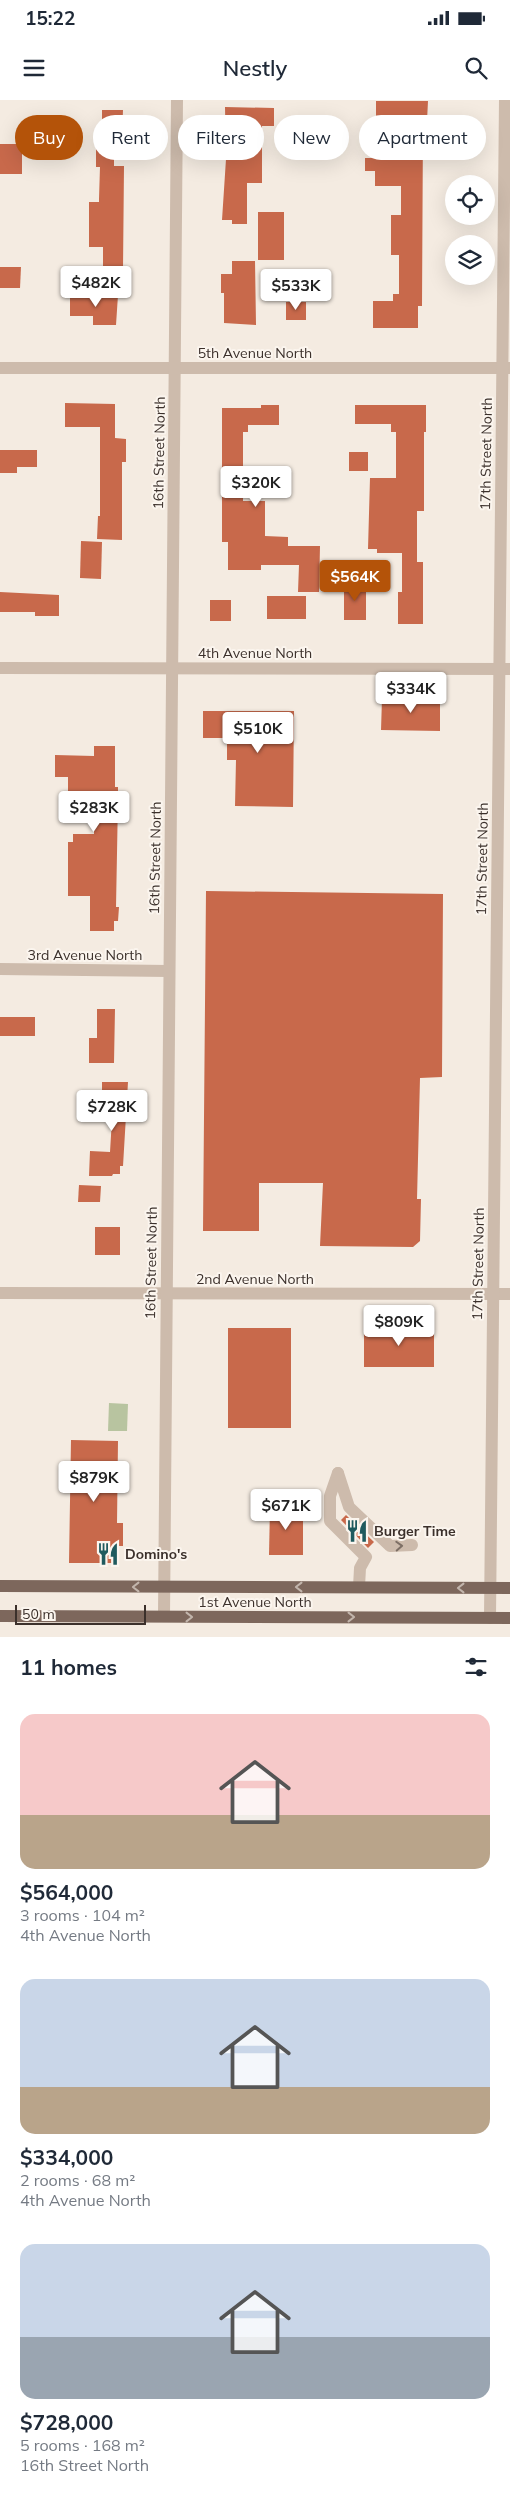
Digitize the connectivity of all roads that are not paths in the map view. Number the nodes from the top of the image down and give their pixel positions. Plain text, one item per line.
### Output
1 (177, 100) edge
2 (505, 100) edge
3 (0, 368) edge
4 (174, 368) junction
5 (506, 368) edge
6 (0, 668) edge
7 (172, 668) junction
8 (505, 669) edge
9 (0, 970) edge
10 (169, 970) junction
11 (0, 1293) edge
12 (166, 1294) junction
13 (493, 1294) junction
14 (510, 1294) edge
15 (412, 1545) dead end
16 (0, 1586) edge
17 (163, 1587) junction
18 (359, 1587) junction
19 (490, 1588) junction
20 (510, 1588) edge
21 (0, 1616) edge
22 (164, 1616) junction
23 (490, 1618) junction
24 (510, 1618) edge

1 - 4 street, 16th Street North
2 - 5 street, 17th Street North
3 - 4 street, 5th Avenue North
4 - 5 street, 5th Avenue North
4 - 7 street, 16th Street North
5 - 8 street, 17th Street North
6 - 7 street, 4th Avenue North
7 - 8 street, 4th Avenue North
7 - 10 street, 16th Street North
8 - 13 street, 17th Street North
9 - 10 street, 3rd Avenue North
10 - 12 street, 16th Street North
11 - 12 street, 2nd Avenue North
12 - 13 street, 2nd Avenue North
12 - 17 street, 16th Street North
13 - 14 street, 2nd Avenue North
13 - 19 street, 17th Street North
18 -> 15 street
17 -> 16 main road, 1st Avenue North
18 -> 17 main road, 1st Avenue North
17 - 22 street, 16th Street North
19 -> 18 main road, 1st Avenue North
19 - 20 main road, 1st Avenue North
19 - 23 street, 17th Street North
21 - 22 main road, 1st Avenue North
22 -> 23 main road, 1st Avenue North
23 - 24 main road, 1st Avenue North

